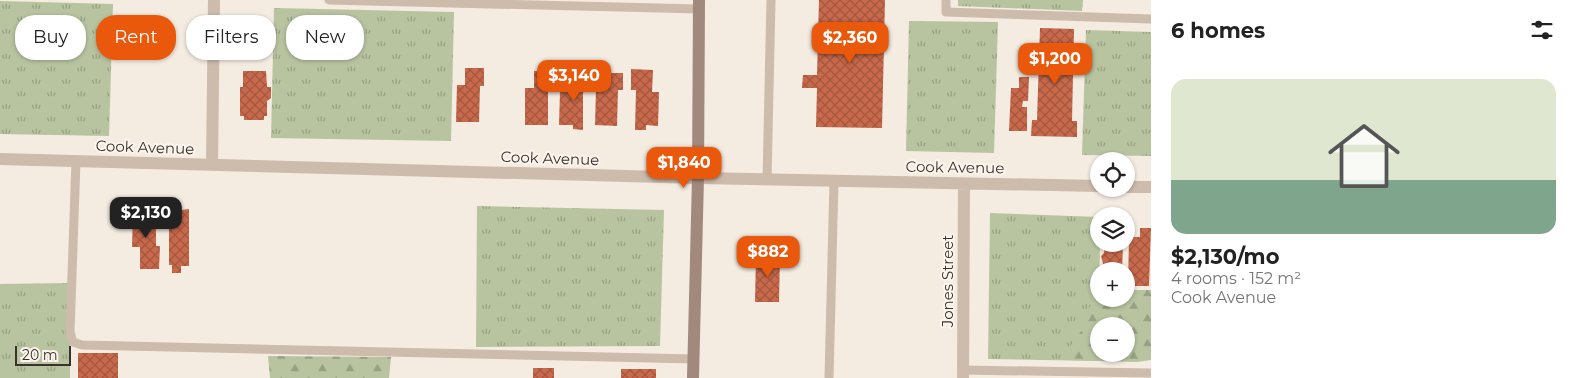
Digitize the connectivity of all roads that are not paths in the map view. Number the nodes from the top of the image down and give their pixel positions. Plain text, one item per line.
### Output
1 (214, 0) edge
2 (329, 0) edge
3 (770, 0) edge
4 (946, 0) edge
5 (699, 4) edge
6 (1151, 19) edge
7 (0, 159) edge
8 (76, 161) junction
9 (212, 165) junction
10 (698, 178) junction
11 (767, 180) junction
12 (834, 181) junction
13 (964, 184) junction
14 (1090, 186) edge
15 (1135, 187) edge
16 (1151, 187) edge
17 (694, 359) junction
18 (1151, 373) edge
19 (963, 374) edge
20 (693, 378) edge
21 (829, 378) edge

1 - 9 street
2 - 5 lane
3 - 11 lane
4 - 6 lane
5 - 10 main road
7 - 8 street, Cook Avenue
8 - 9 street, Cook Avenue
8 - 17 lane
9 - 10 street, Cook Avenue
10 - 11 street, Cook Avenue
10 - 17 main road
11 - 12 street, Cook Avenue
12 - 13 street, Cook Avenue
12 - 21 lane
13 - 14 street, Cook Avenue
13 - 19 street, Jones Street
15 - 16 street
17 - 20 main road
18 - 19 lane

